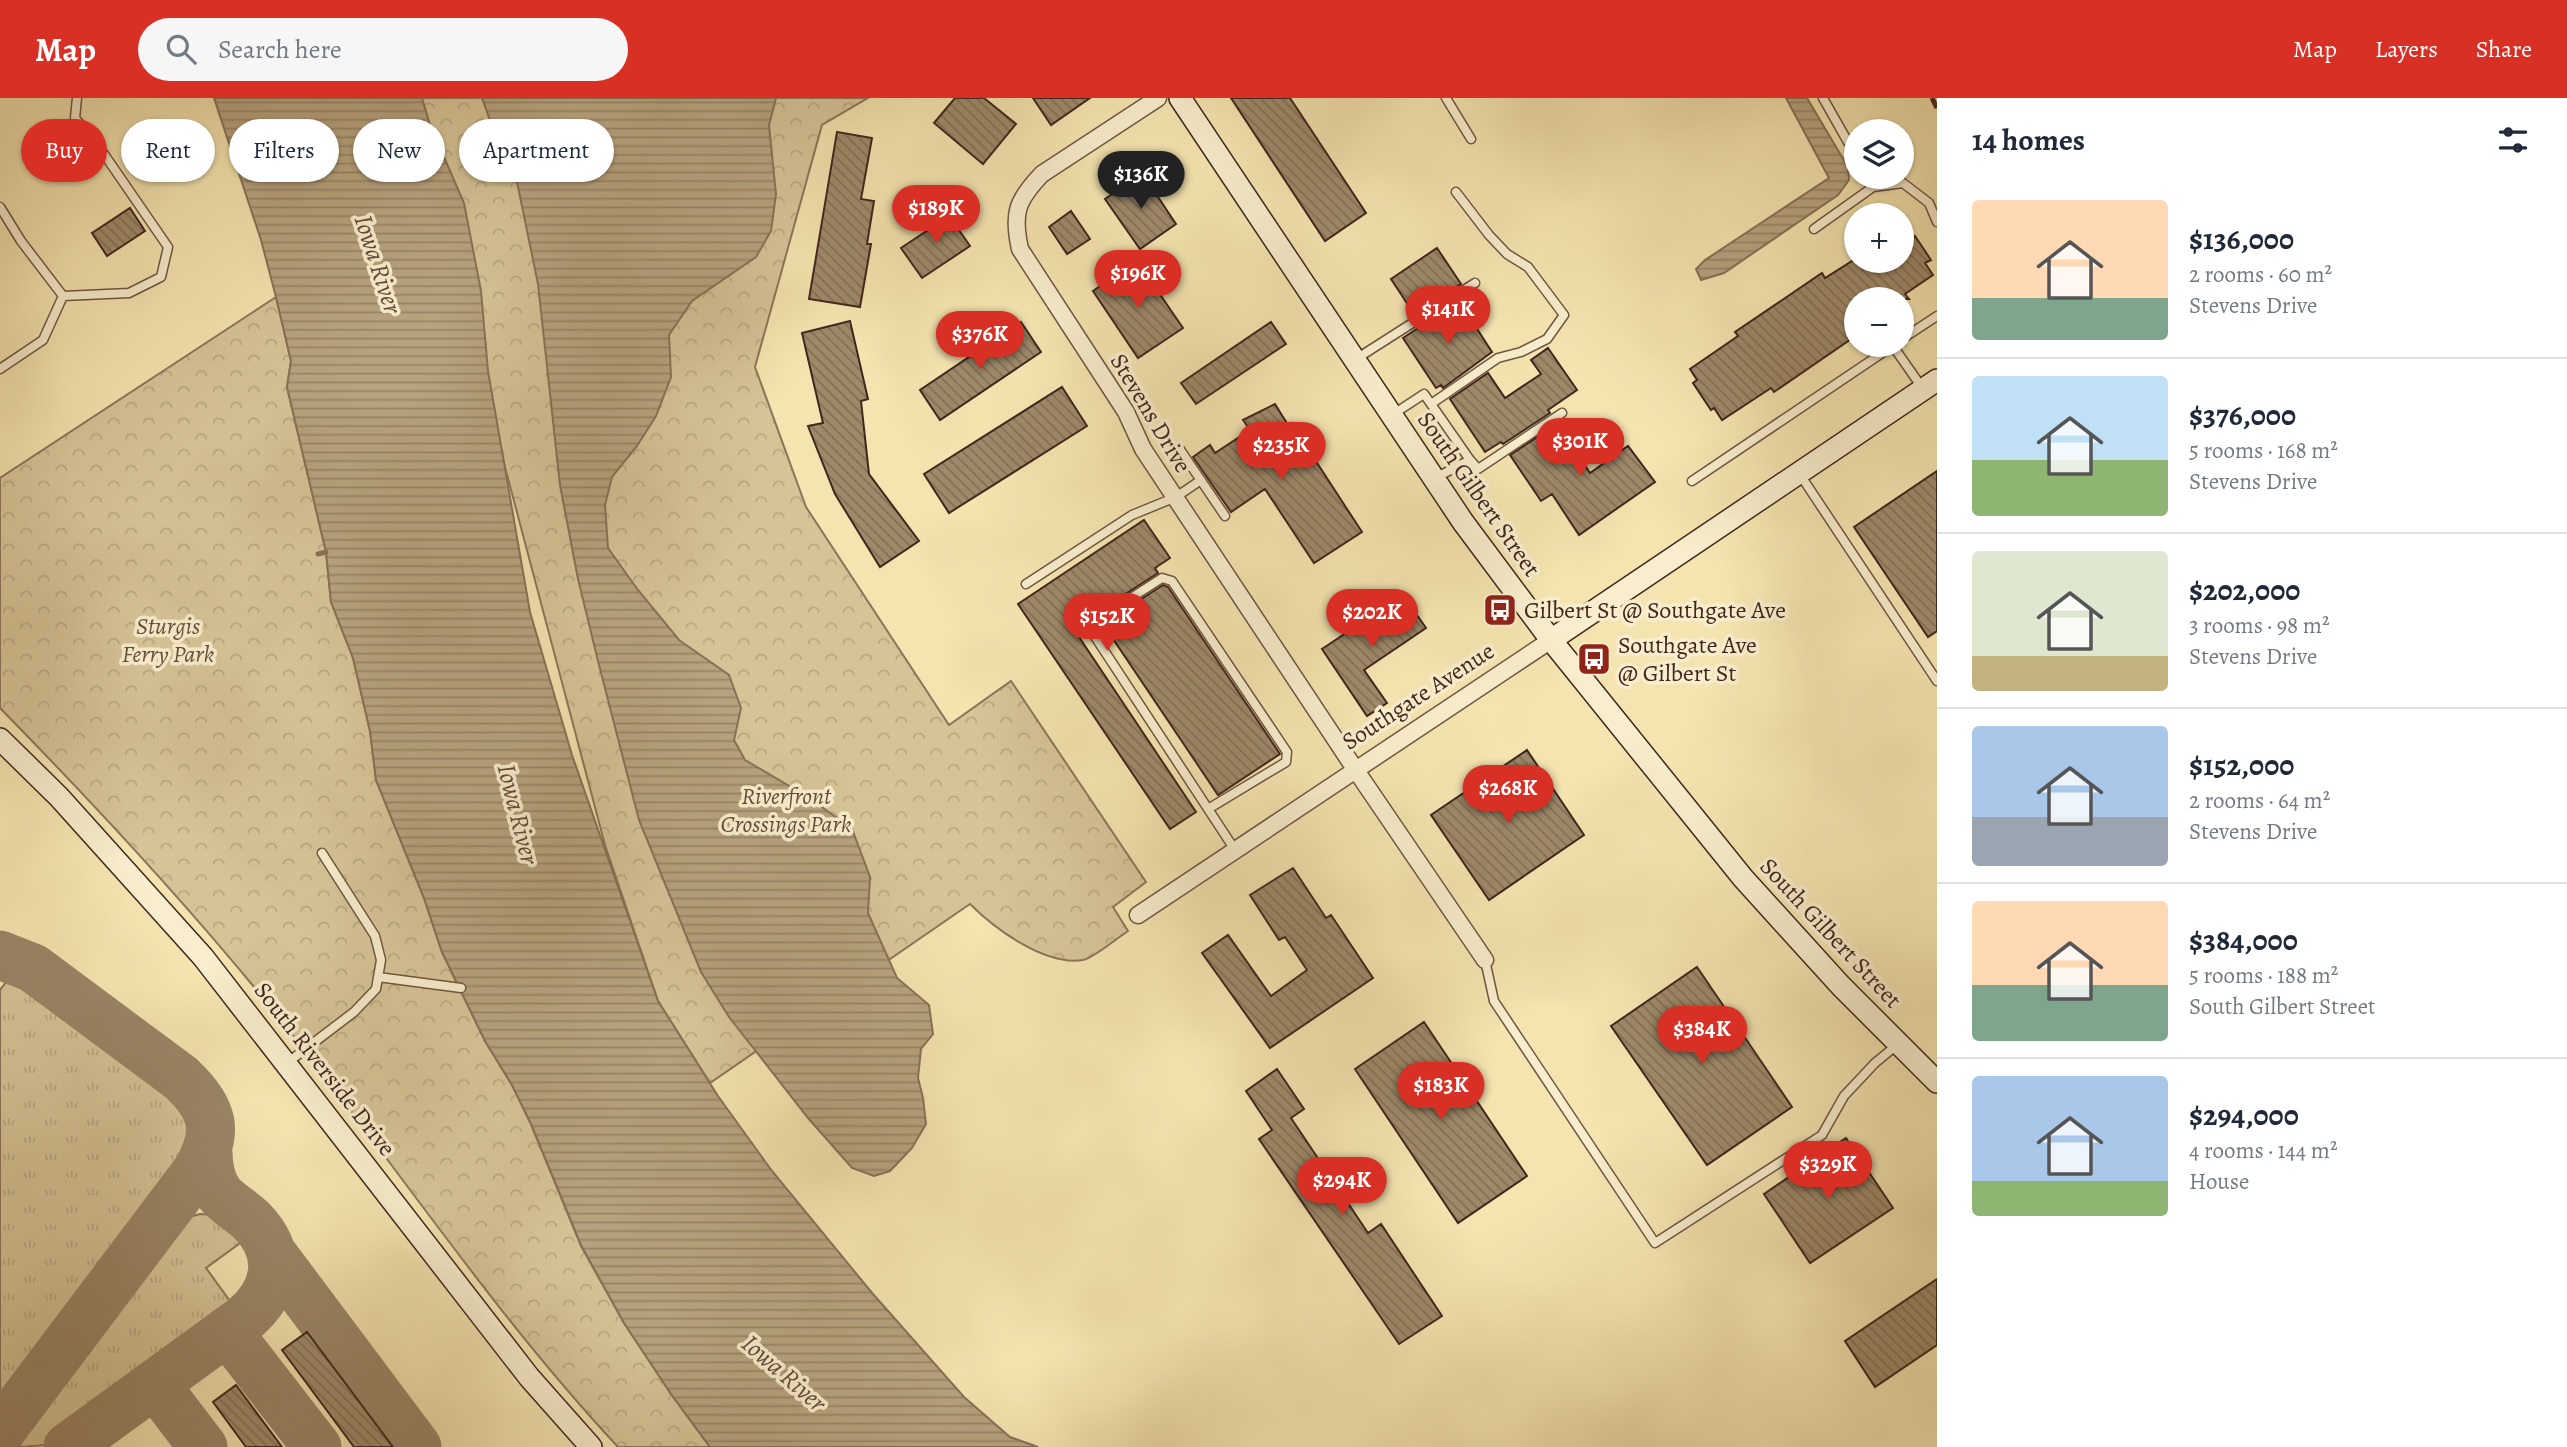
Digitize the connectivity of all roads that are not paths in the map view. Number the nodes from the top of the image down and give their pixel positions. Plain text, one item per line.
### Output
1 (77, 98) edge
2 (1158, 98) edge
3 (1180, 98) edge
4 (1446, 98) edge
5 (1823, 98) edge
6 (1844, 135) edge
7 (1471, 139) dead end
8 (1870, 189) edge
9 (1911, 189) edge
10 (1456, 192) dead end
11 (0, 207) edge
12 (1937, 222) edge
13 (1814, 229) dead end
14 (1475, 283) dead end
15 (63, 296) junction
16 (1937, 316) edge
17 (1914, 332) edge
18 (1876, 357) edge
19 (1905, 357) edge
20 (1355, 360) junction
21 (0, 369) edge
22 (1930, 385) edge
23 (1431, 404) junction
24 (1562, 413) dead end
25 (1392, 415) junction
26 (1178, 449) dead end
27 (1470, 460) junction
28 (1799, 473) junction
29 (1435, 478) junction
30 (1201, 480) junction
31 (1692, 481) dead end
32 (1175, 498) junction
33 (1225, 516) dead end
34 (1026, 584) dead end
35 (1551, 640) junction
36 (1937, 681) edge
37 (0, 738) edge
38 (1355, 769) junction
39 (1208, 809) junction
40 (1235, 850) junction
41 (322, 853) dead end
42 (1138, 915) dead end
43 (1485, 960) joint
44 (378, 977) junction
45 (461, 988) dead end
46 (1899, 1043) junction
47 (287, 1063) junction
48 (1937, 1082) edge
49 (591, 1447) edge

1 - 15 lane
2 - 32 street, Stevens Drive
3 - 20 main road, South Gilbert Street
4 - 7 lane
5 - 6 lane
8 - 13 lane
9 - 12 lane
10 - 23 lane
11 - 15 lane
14 - 20 lane
15 - 21 lane
16 - 17 lane
18 - 31 lane
19 - 22 lane
20 - 25 main road, South Gilbert Street
22 - 28 main road, Southgate Avenue
23 - 25 lane
23 - 27 lane
24 - 27 lane
25 - 29 main road, South Gilbert Street
26 - 30 lane
27 - 29 lane
28 - 35 main road, Southgate Avenue
28 - 36 lane
29 - 35 main road, South Gilbert Street
30 - 32 lane
30 - 33 lane
32 - 34 lane
32 - 38 street, Stevens Drive
35 - 38 street, Southgate Avenue
35 - 46 main road, South Gilbert Street
37 - 47 main road, South Riverside Drive
38 - 40 street, Southgate Avenue
38 - 43 street, Stevens Drive
39 - 39 lane
39 - 40 lane
40 - 42 street, Southgate Avenue
41 - 44 lane
43 - 46 lane
44 - 45 lane
44 - 47 lane
46 - 48 main road, South Gilbert Street
47 - 49 main road, South Riverside Drive

